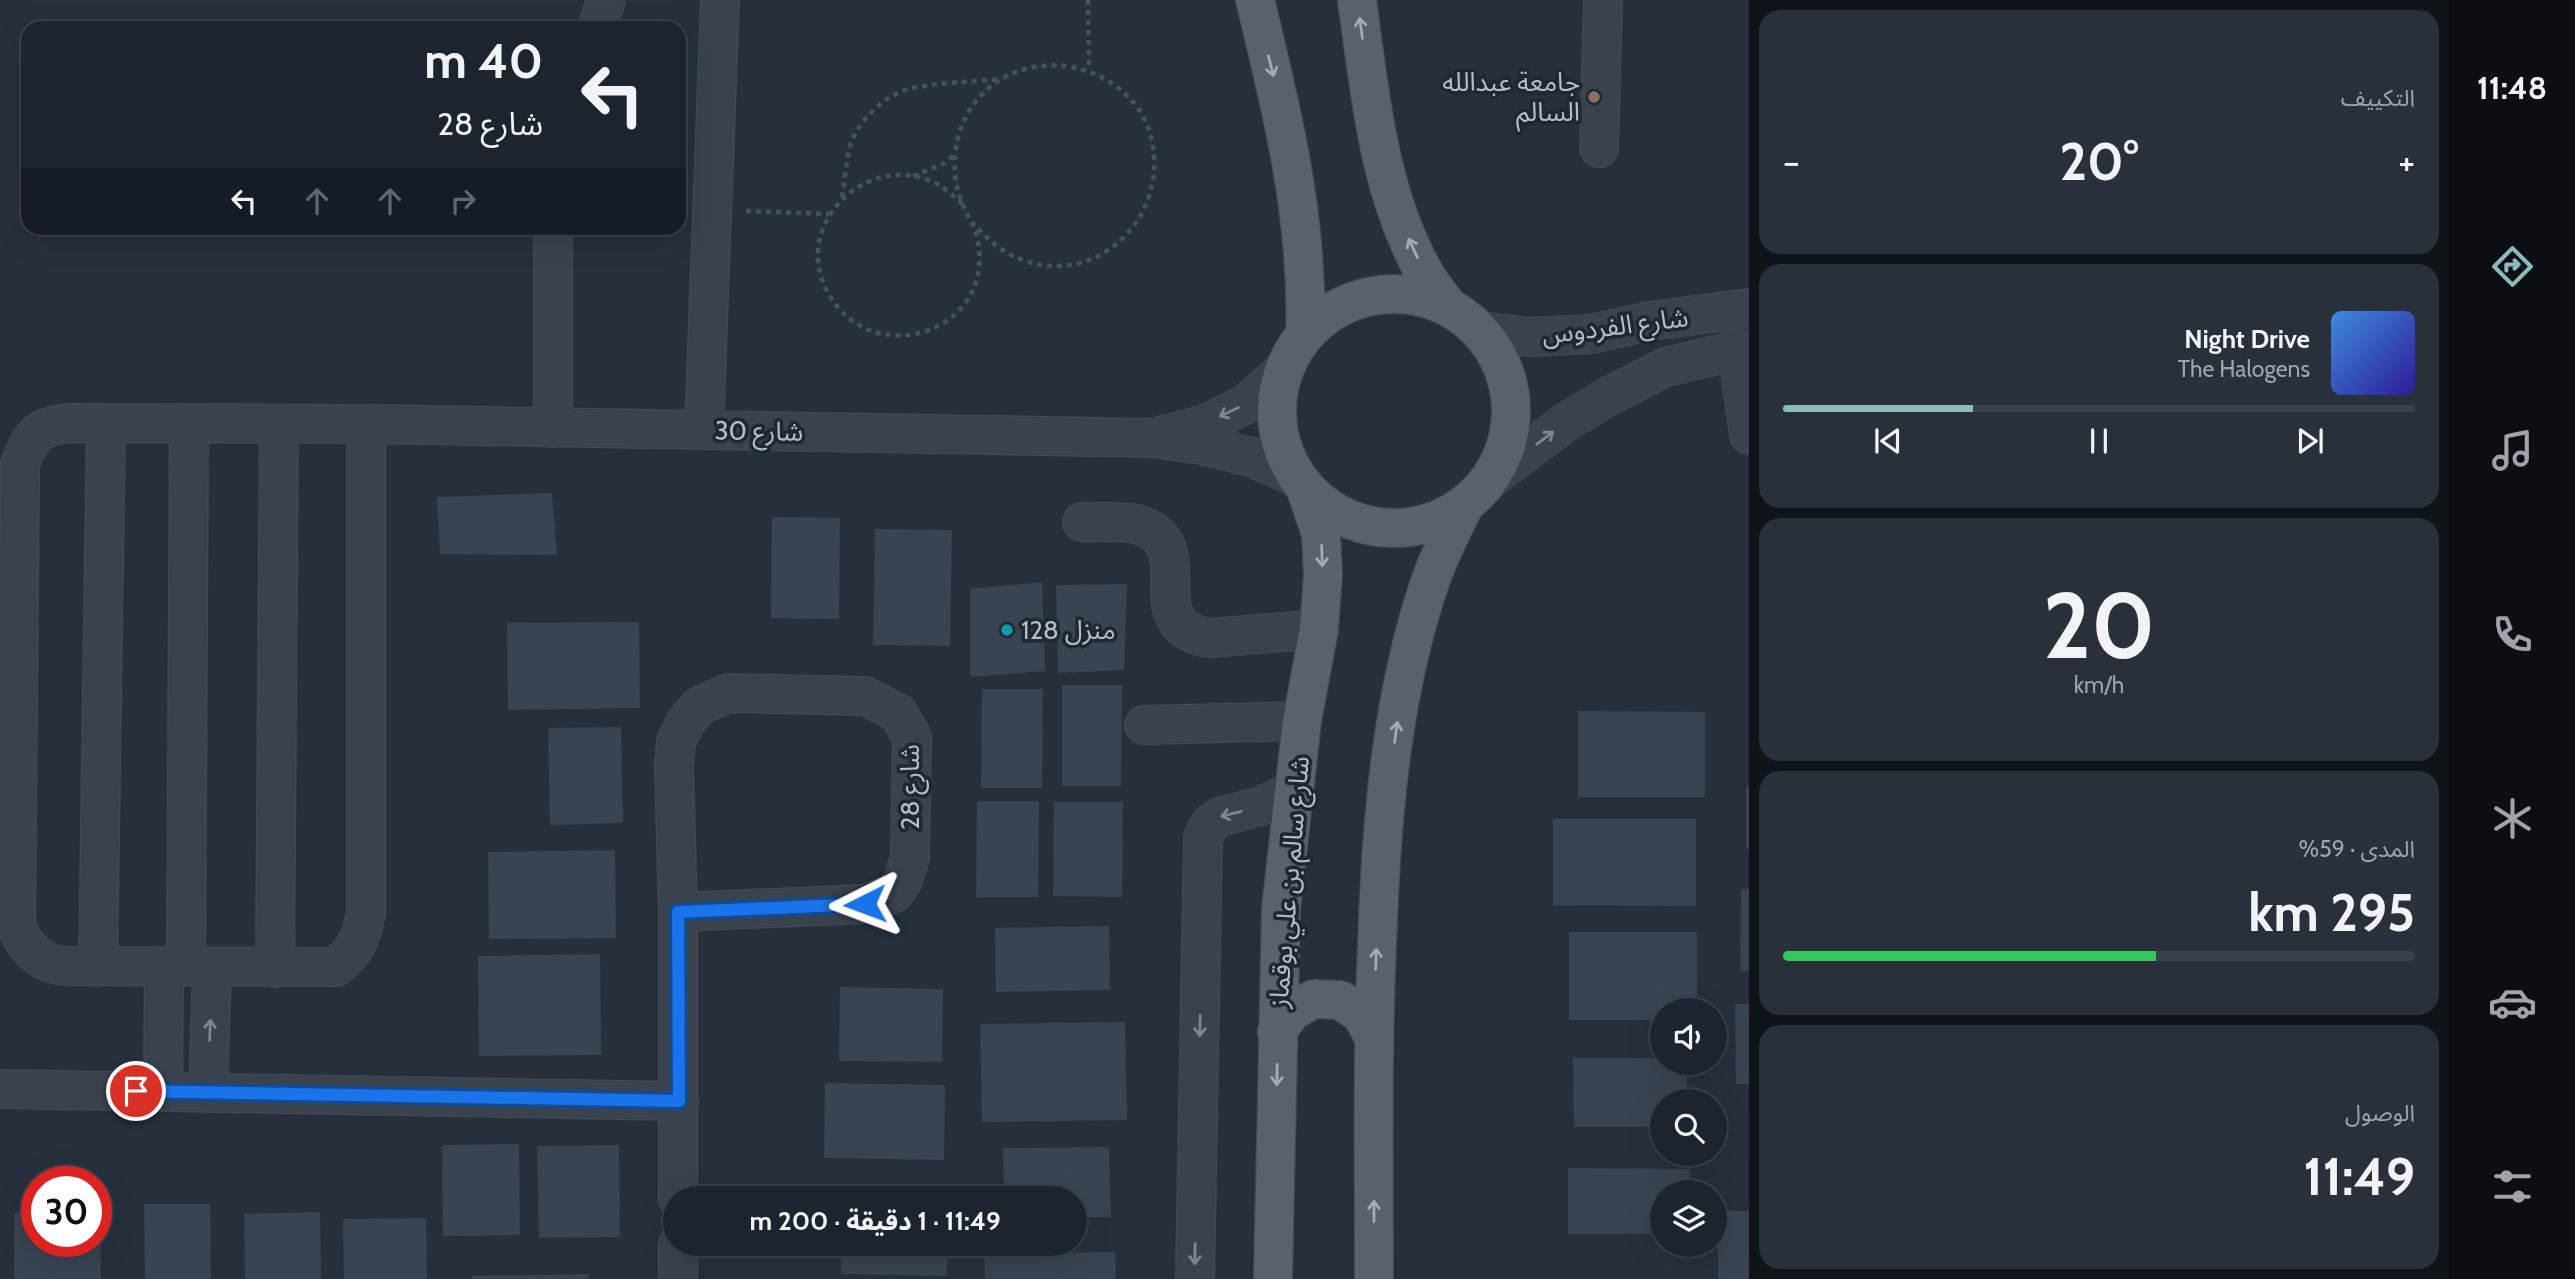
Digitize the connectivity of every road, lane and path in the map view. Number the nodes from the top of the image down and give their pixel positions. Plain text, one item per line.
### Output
1 (606, 0) edge
2 (720, 0) edge
3 (1088, 0) edge
4 (1255, 0) edge
5 (1357, 0) edge
6 (1603, 0) edge
7 (599, 21) edge
8 (1089, 70) junction
9 (1002, 79) junction
10 (1599, 148) dead end
11 (955, 155) junction
12 (913, 176) junction
13 (841, 199) junction
14 (962, 204) junction
15 (712, 210) junction
16 (830, 214) junction
17 (972, 222) junction
18 (553, 235) edge
19 (1448, 306) junction
20 (1749, 309) edge
21 (1480, 331) junction
22 (1305, 334) junction
23 (1743, 350) edge
24 (1283, 371) junction
25 (106, 424) junction
26 (188, 424) junction
27 (366, 424) junction
28 (279, 425) junction
29 (553, 428) junction
30 (704, 430) junction
31 (1749, 435) edge
32 (1153, 438) junction
33 (1490, 479) junction
34 (1301, 484) junction
35 (1464, 506) junction
36 (1082, 522) dead end
37 (1319, 629) junction
38 (1302, 721) junction
39 (1144, 725) dead end
40 (1295, 790) junction
41 (678, 912) junction
42 (98, 967) junction
43 (187, 967) junction
44 (275, 968) junction
45 (1277, 1032) junction
46 (1373, 1036) junction
47 (0, 1089) edge
48 (163, 1092) junction
49 (208, 1093) junction
50 (679, 1101) junction
51 (678, 1186) edge
52 (678, 1256) edge
53 (678, 1279) edge
54 (1195, 1279) edge
55 (1273, 1279) edge
56 (1374, 1279) edge

1 - 7 street
2 - 15 street
3 - 8 path
4 -> 22 main road
19 -> 5 main road
6 - 10 street
8 - 9 path
8 - 17 path
9 - 11 path
9 - 13 path
11 - 12 path
11 - 14 path
12 - 13 path
12 - 14 path
13 - 16 path
14 - 17 path
15 - 16 path
15 - 30 street
16 - 17 path
18 - 29 street
19 - 21 main road
19 - 22 main road
20 - 21 street, شارع الفردوس
21 - 33 main road
22 - 24 main road
23 - 31 street
33 -> 23 street, شارع الفردوس
24 -> 32 street, شارع 30
24 - 34 main road
25 - 26 street, شارع 30
25 - 42 street
25 - 42 street, شارع 30
26 - 28 street, شارع 30
26 - 43 street
27 - 28 street, شارع 30
27 - 29 street, شارع 30
27 - 44 street, شارع 30
28 - 44 street
29 - 30 street, شارع 30
30 - 32 street, شارع 30
32 - 34 street, شارع 30
33 - 35 main road
34 - 35 main road
34 -> 37 main road, شارع سالم بن علي بوقماز
46 -> 35 main road
36 - 37 street
37 - 38 main road, شارع سالم بن علي بوقماز
38 - 39 street
38 - 40 main road, شارع سالم بن علي بوقماز
40 - 45 main road, شارع سالم بن علي بوقماز
40 -> 54 street
41 - 41 street, شارع 28
41 - 50 street, شارع 28
42 - 43 street, شارع 30
43 - 44 street, شارع 30
43 - 48 street
49 -> 43 street
45 - 46 main road
45 -> 55 main road, شارع سالم بن علي بوقماز
56 -> 46 main road
47 - 48 street
48 - 49 street
49 - 50 street
50 - 51 street, شارع 28
52 - 53 street

